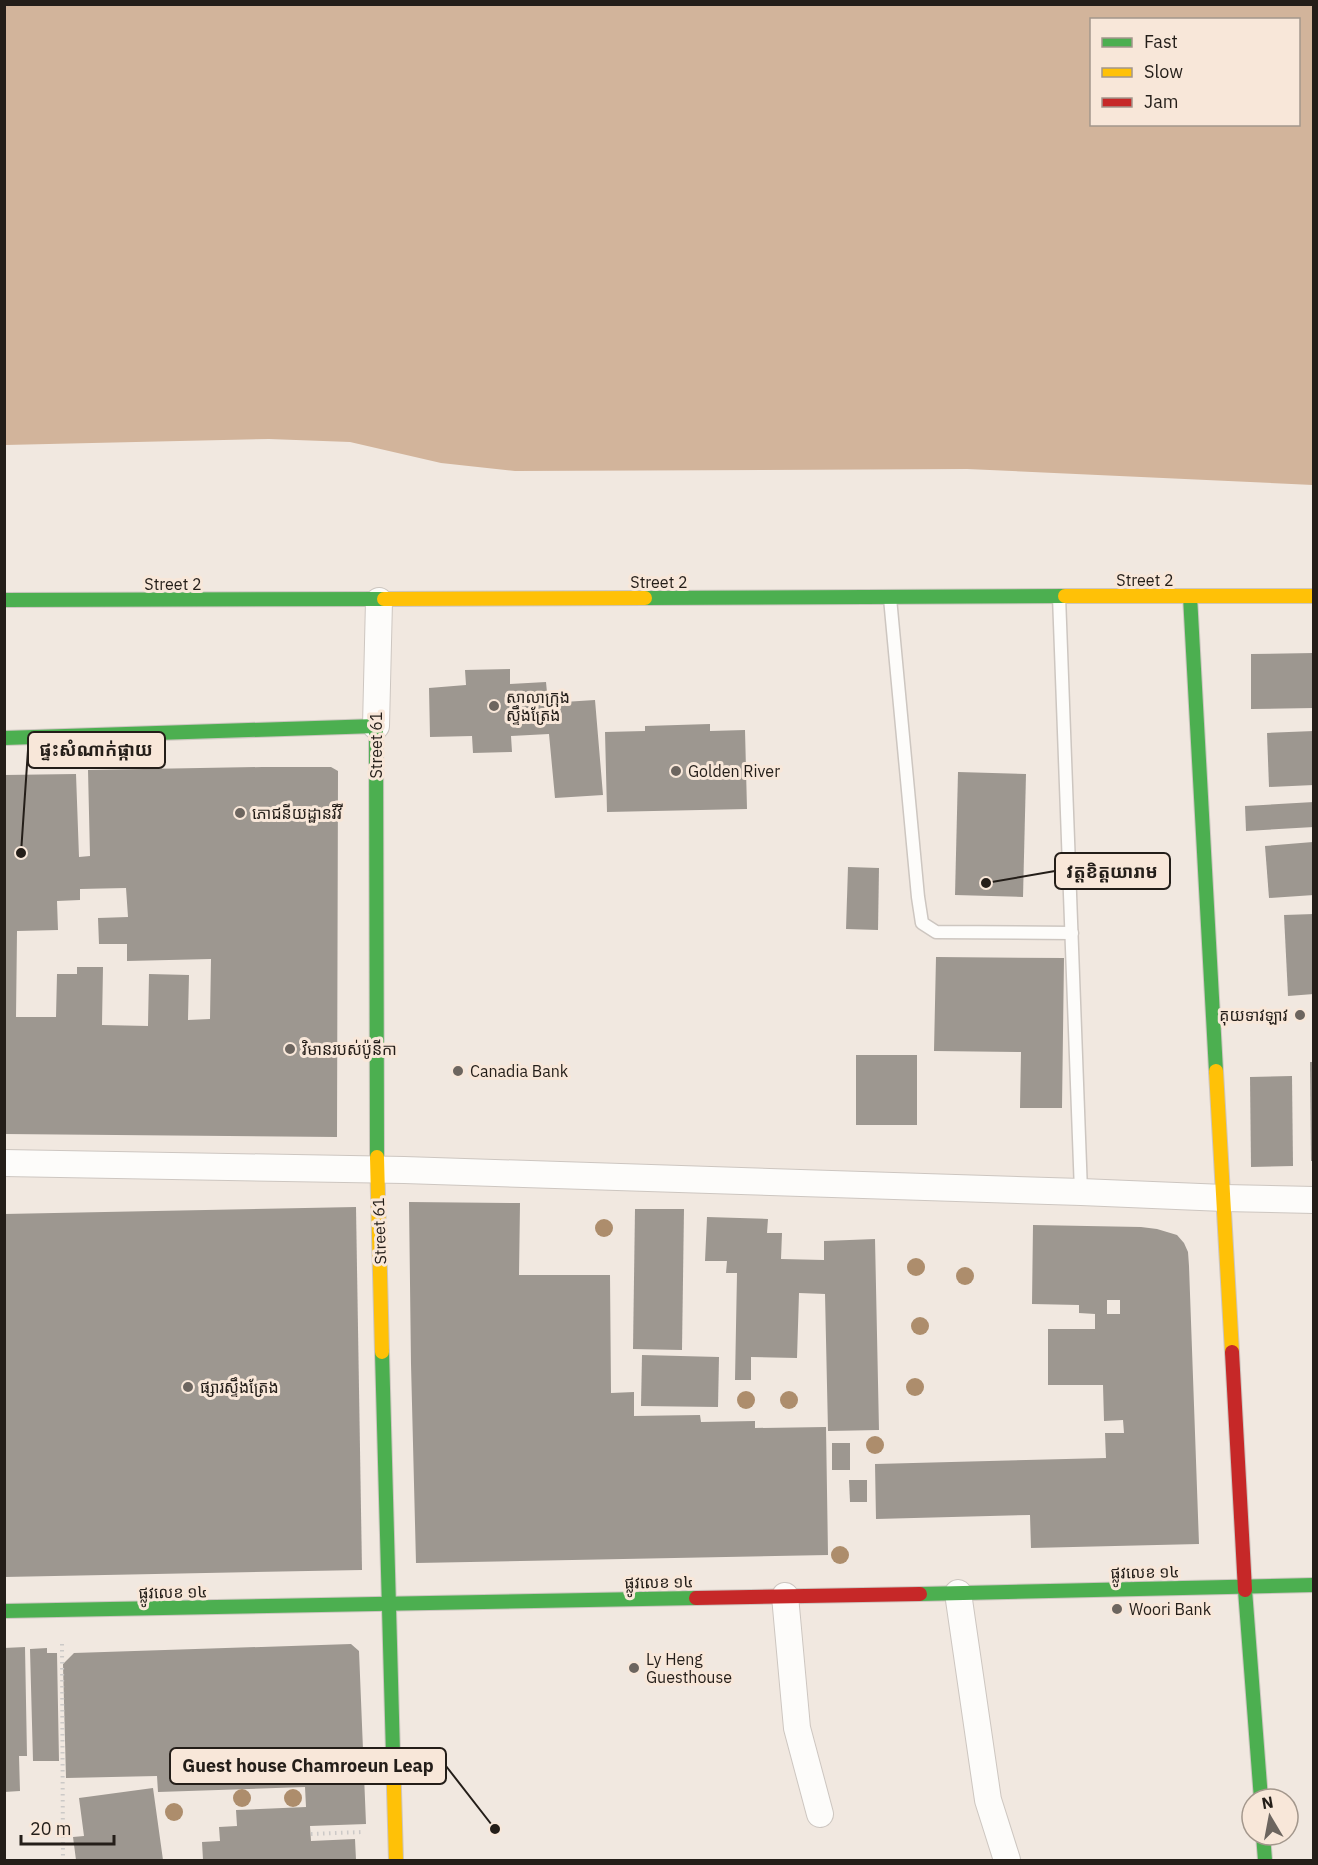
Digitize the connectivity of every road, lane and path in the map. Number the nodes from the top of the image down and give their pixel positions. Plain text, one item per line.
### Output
1 (1059, 596) junction
2 (1190, 596) junction
3 (1314, 596) edge
4 (890, 597) junction
5 (4, 600) edge
6 (380, 601) junction
7 (376, 726) junction
8 (4, 738) edge
9 (1072, 933) junction
10 (4, 1163) edge
11 (377, 1170) junction
12 (1081, 1192) junction
13 (1224, 1198) junction
14 (1314, 1200) edge
15 (1314, 1585) edge
16 (1245, 1586) junction
17 (957, 1593) junction
18 (786, 1596) junction
19 (390, 1605) junction
20 (4, 1611) edge
21 (62, 1644) dead end
22 (1260, 1787) edge
23 (820, 1814) dead end
24 (373, 1831) dead end
25 (310, 1834) dead end
26 (63, 1860) edge
27 (396, 1860) edge
28 (1007, 1860) edge

1 - 2 street, Street 2
1 - 4 street, Street 2
1 - 9 lane
2 - 3 street, Street 2
2 - 13 street
4 - 6 street, Street 2
4 - 9 lane
5 - 6 street, Street 2
6 - 7 street, Street 61
7 - 8 street
7 - 11 street, Street 61
9 - 12 lane
10 - 11 street
11 - 12 street
11 - 19 street, Street 61
12 - 13 street
13 - 14 street
13 - 16 street
15 - 16 street, ផ្លូវលេខ ១៤
16 - 17 street, ផ្លូវលេខ ១៤
16 - 22 street
17 - 18 street, ផ្លូវលេខ ១៤
17 - 28 street
18 - 19 street, ផ្លូវលេខ ១៤
18 - 23 street
19 - 20 street, ផ្លូវលេខ ១៤
19 - 27 street, Street 61
21 - 26 path
24 - 25 path

